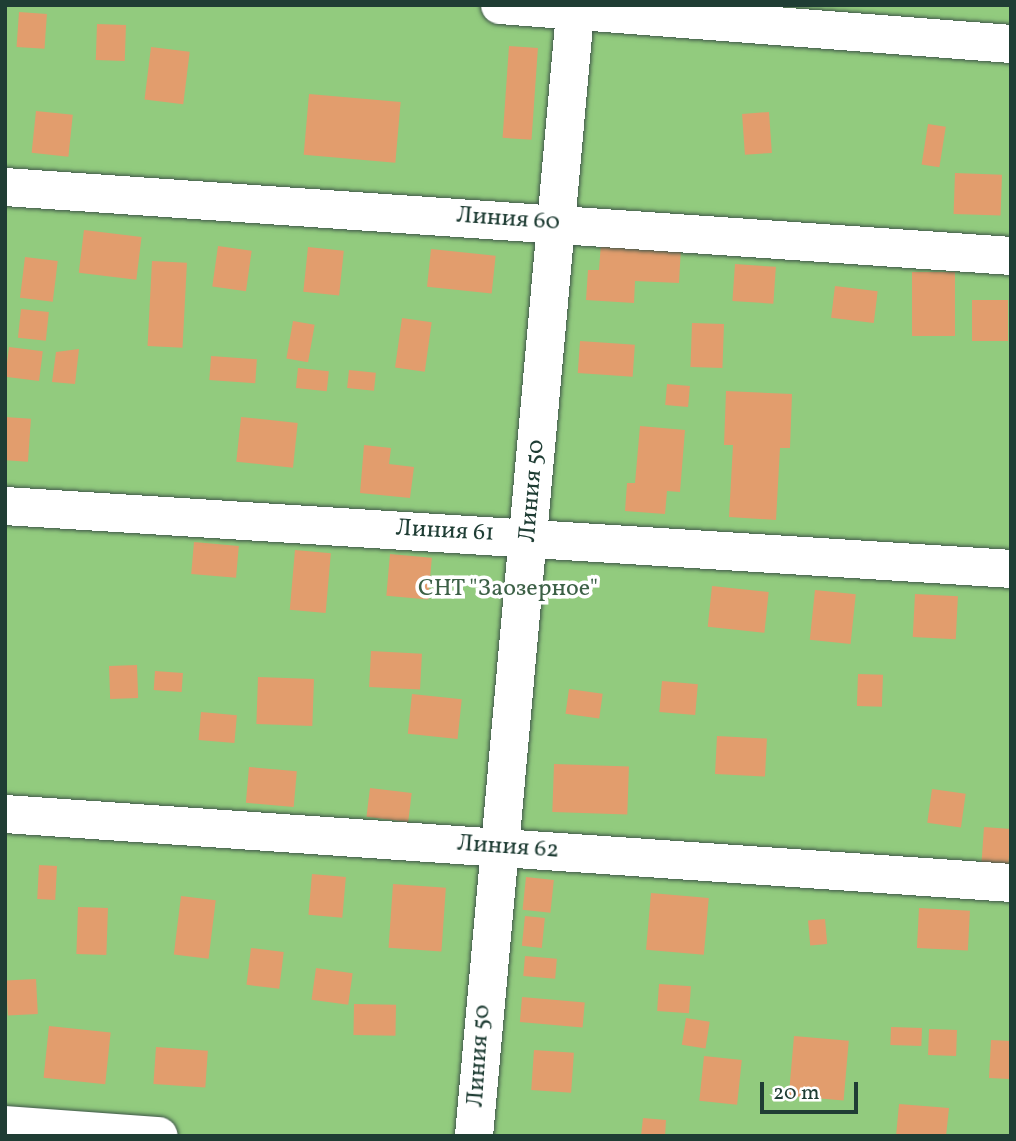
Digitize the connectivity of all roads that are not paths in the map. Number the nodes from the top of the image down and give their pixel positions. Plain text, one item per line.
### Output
1 (500, 5) edge
2 (575, 14) junction
3 (825, 17) edge
4 (1011, 44) edge
5 (5, 187) edge
6 (555, 223) junction
7 (1011, 256) edge
8 (5, 506) edge
9 (529, 537) junction
10 (1011, 569) edge
11 (5, 814) edge
12 (496, 847) junction
13 (1011, 883) edge
14 (5, 1125) edge
15 (159, 1136) edge
16 (474, 1136) edge

1 - 2 street
2 - 3 street
2 - 6 street, Линия 50
3 - 4 street
5 - 6 street, Линия 60
6 - 7 street, Линия 60
6 - 9 street, Линия 50
8 - 9 street, Линия 61
9 - 10 street, Линия 61
9 - 12 street, Линия 50
11 - 12 street, Линия 62
12 - 13 street, Линия 62
12 - 16 street, Линия 50
14 - 15 street

